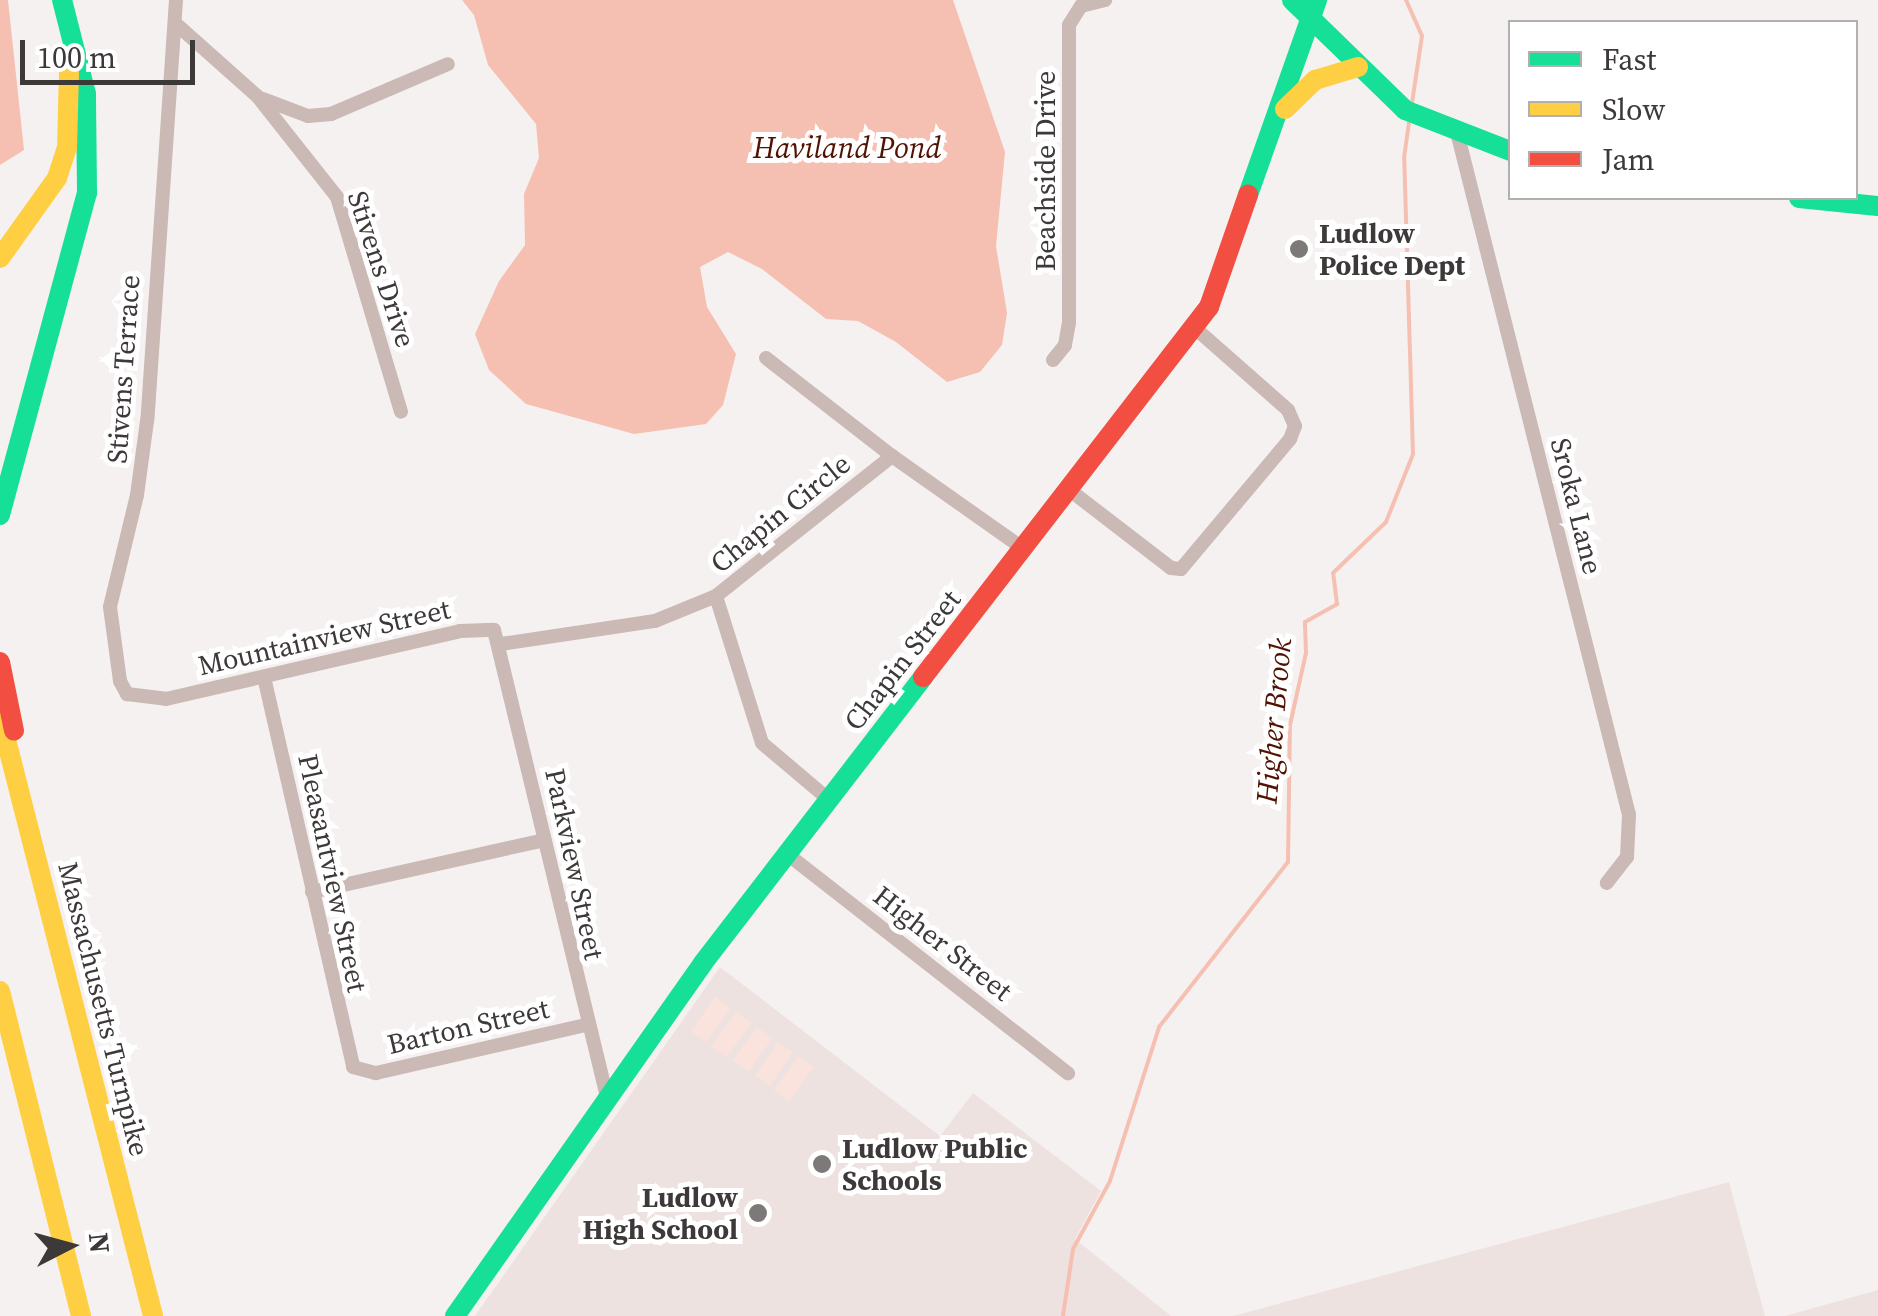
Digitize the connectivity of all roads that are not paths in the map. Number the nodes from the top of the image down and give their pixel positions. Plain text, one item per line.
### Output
1 (49, 0) edge
2 (62, 0) edge
3 (176, 0) edge
4 (1104, 0) edge
5 (1292, 0) edge
6 (1314, 8) edge
7 (175, 23) junction
8 (76, 44) junction
9 (448, 64) dead end
10 (1358, 67) junction
11 (258, 97) junction
12 (1284, 110) junction
13 (1458, 136) junction
14 (1508, 150) edge
15 (1819, 200) edge
16 (1878, 206) edge
17 (0, 258) edge
18 (0, 278) edge
19 (1195, 328) junction
20 (766, 358) dead end
21 (1053, 360) dead end
22 (401, 412) dead end
23 (892, 456) junction
24 (1071, 492) junction
25 (0, 514) edge
26 (1024, 549) junction
27 (716, 596) junction
28 (501, 644) junction
29 (0, 662) edge
30 (264, 678) junction
31 (168, 699) joint
32 (0, 716) edge
33 (828, 798) junction
34 (544, 840) junction
35 (786, 853) junction
36 (1607, 884) dead end
37 (45, 888) junction
38 (312, 892) junction
39 (0, 990) edge
40 (585, 1026) junction
41 (0, 1060) edge
42 (362, 1073) joint
43 (1068, 1073) dead end
44 (606, 1094) junction
45 (79, 1316) edge
46 (152, 1316) edge
47 (455, 1316) edge

1 - 17 main road
2 - 8 main road
3 - 7 street, Stivens Terrace
4 - 21 street, Beachside Drive
5 - 6 main road
6 - 10 main road
6 - 12 main road, Chapin Street
7 - 11 street, Stivens Drive
7 - 31 street, Stivens Terrace
8 - 18 main road
8 - 25 main road
9 - 11 street
10 - 12 main road
10 - 13 main road
11 - 22 street, Stivens Drive
12 - 19 main road, Chapin Street
13 - 14 main road
13 - 36 street, Sroka Lane
15 - 16 main road
19 - 24 main road, Chapin Street
19 - 24 street
20 - 23 street
23 - 26 street, Chapin Circle
23 - 27 street, Chapin Circle
24 - 26 main road, Chapin Street
26 - 33 main road, Chapin Street
27 - 28 street, Mountainview Street
27 - 33 street, Chapin Circle
28 - 30 street, Mountainview Street
28 - 34 street, Parkview Street
29 - 37 main road
30 - 31 street, Mountainview Street
30 - 38 street, Pleasantview Street
32 - 37 main road, Massachusetts Turnpike
33 - 35 main road, Chapin Street
34 - 38 street
34 - 40 street, Parkview Street
35 - 43 street, Higher Street
35 - 44 main road, Chapin Street
37 - 46 main road, Massachusetts Turnpike
38 - 42 street, Pleasantview Street
39 - 45 main road
40 - 42 street, Barton Street
40 - 44 street, Parkview Street
41 - 45 main road
44 - 47 main road, Chapin Street

